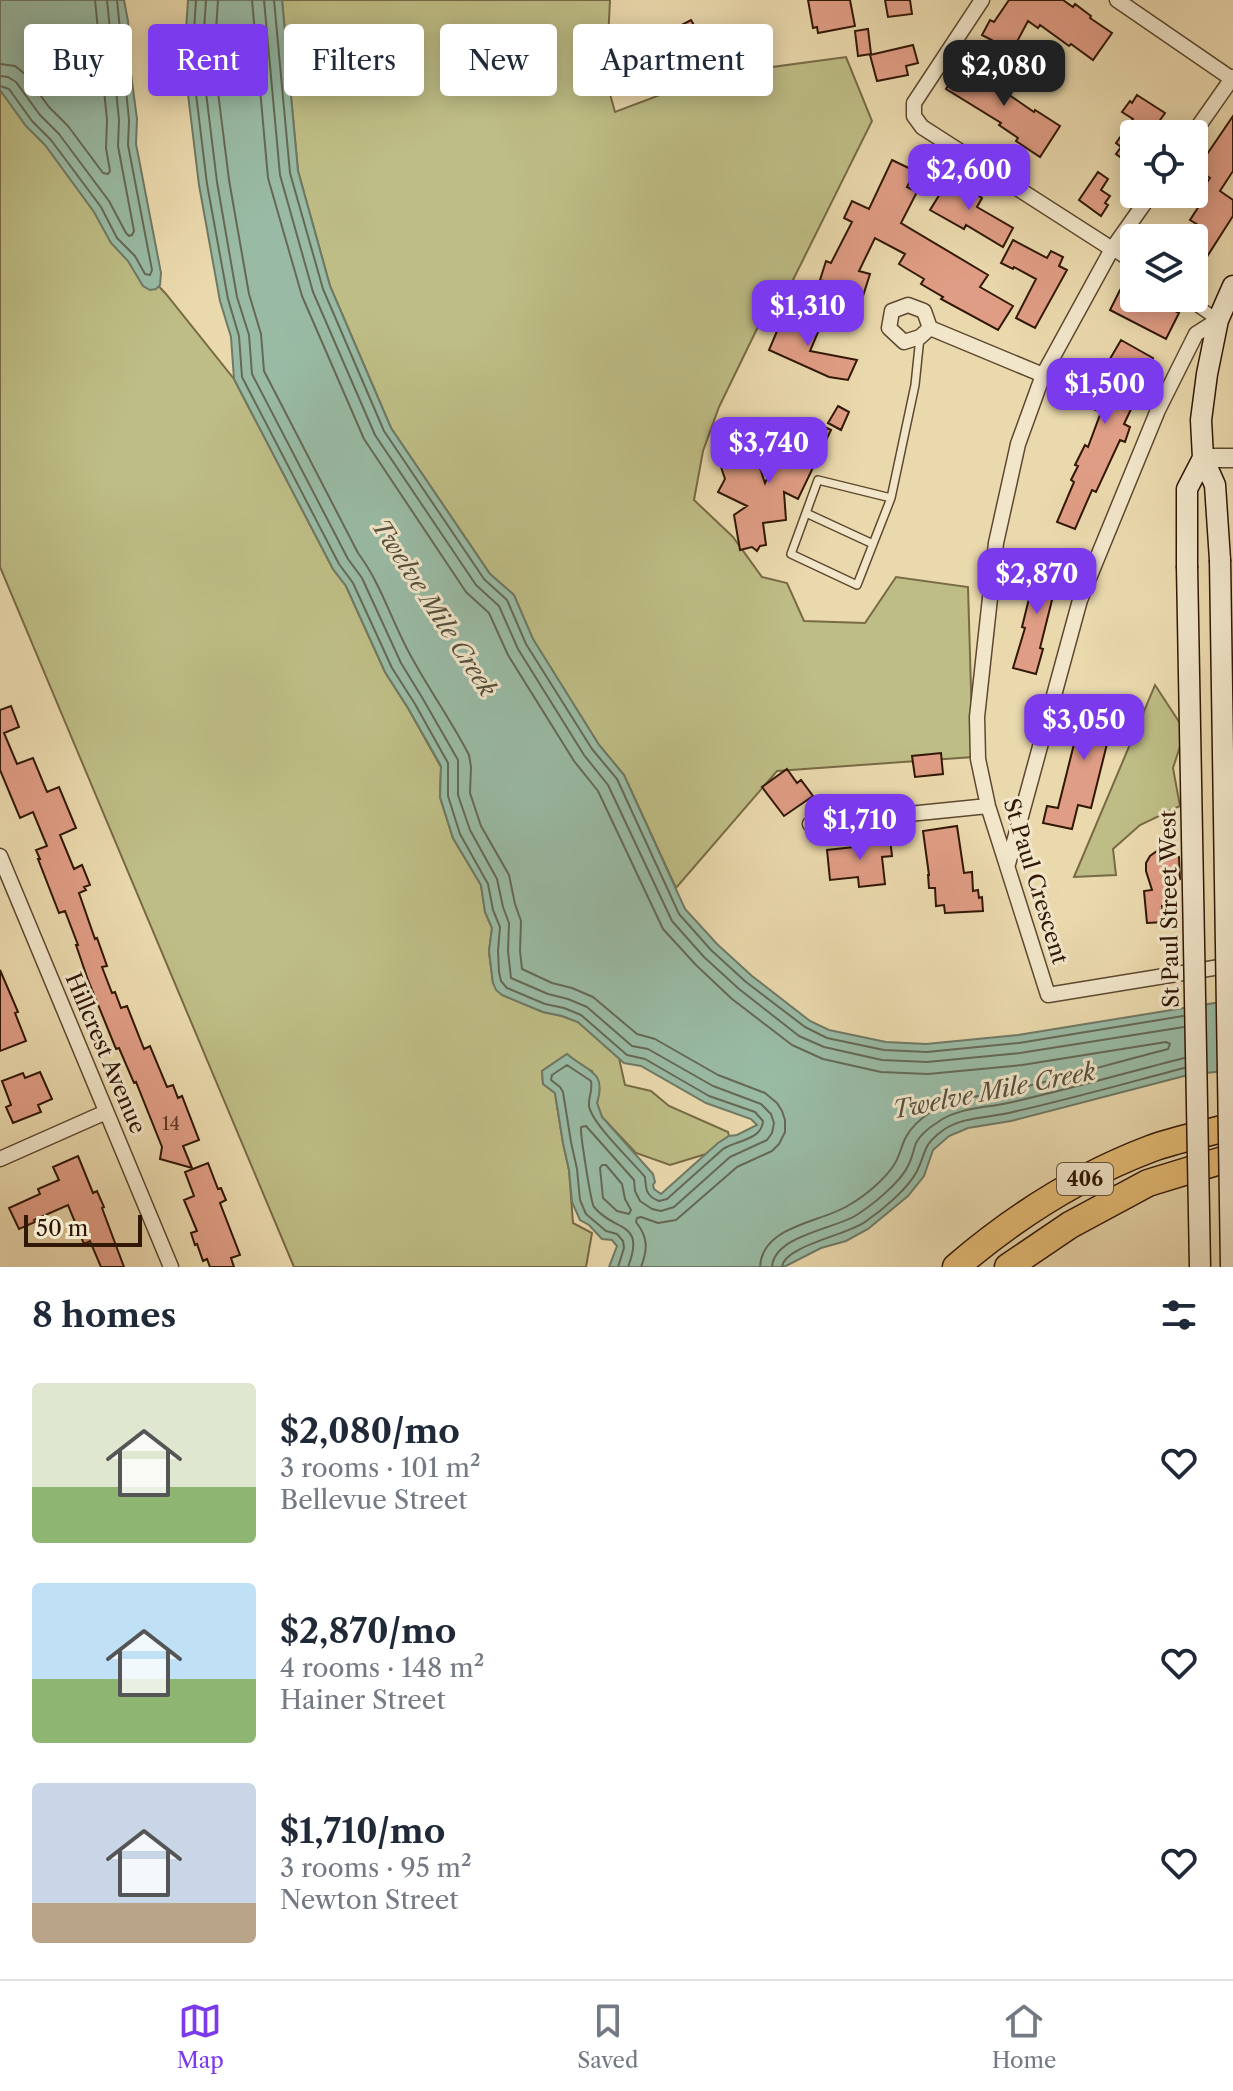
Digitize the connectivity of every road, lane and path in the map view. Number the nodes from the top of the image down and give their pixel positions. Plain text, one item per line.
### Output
1 (982, 0) edge
2 (1117, 0) edge
3 (1232, 78) edge
4 (1203, 120) edge
5 (1141, 208) edge
6 (1112, 249) junction
7 (1120, 254) edge
8 (1233, 286) edge
9 (1206, 312) edge
10 (1218, 320) junction
11 (925, 332) joint
12 (1043, 375) junction
13 (1203, 458) junction
14 (1233, 458) edge
15 (891, 498) junction
16 (806, 513) junction
17 (873, 544) junction
18 (988, 806) junction
19 (810, 824) dead end
20 (0, 856) edge
21 (1008, 864) junction
22 (1233, 965) edge
23 (106, 1112) junction
24 (1233, 1126) edge
25 (1233, 1157) edge
26 (0, 1159) edge
27 (171, 1267) edge
28 (956, 1267) edge
29 (1008, 1267) edge
30 (1200, 1267) edge
31 (1231, 1267) edge

1 - 6 street
2 - 3 street
3 - 4 street
5 - 6 street, St Paul Crescent
6 - 7 street
6 - 12 street, St Paul Crescent
8 - 10 main road, St Paul Street West
9 - 10 street
10 - 13 main road, St Paul Street West
10 - 21 street
11 - 12 street
11 - 15 lane
12 - 18 street, St Paul Crescent
13 - 14 street
13 - 30 main road, St Paul Street West, bridge
13 - 31 main road, St Paul Street West, bridge
15 - 16 lane
15 - 17 lane
16 - 17 lane
16 - 17 lane
18 - 19 street
18 - 21 street, St Paul Crescent
20 - 23 street, Hillcrest Avenue
21 - 22 street, St Paul Crescent
23 - 26 street
23 - 27 street, Hillcrest Avenue
24 - 28 highway, 406
25 - 29 highway, 406

